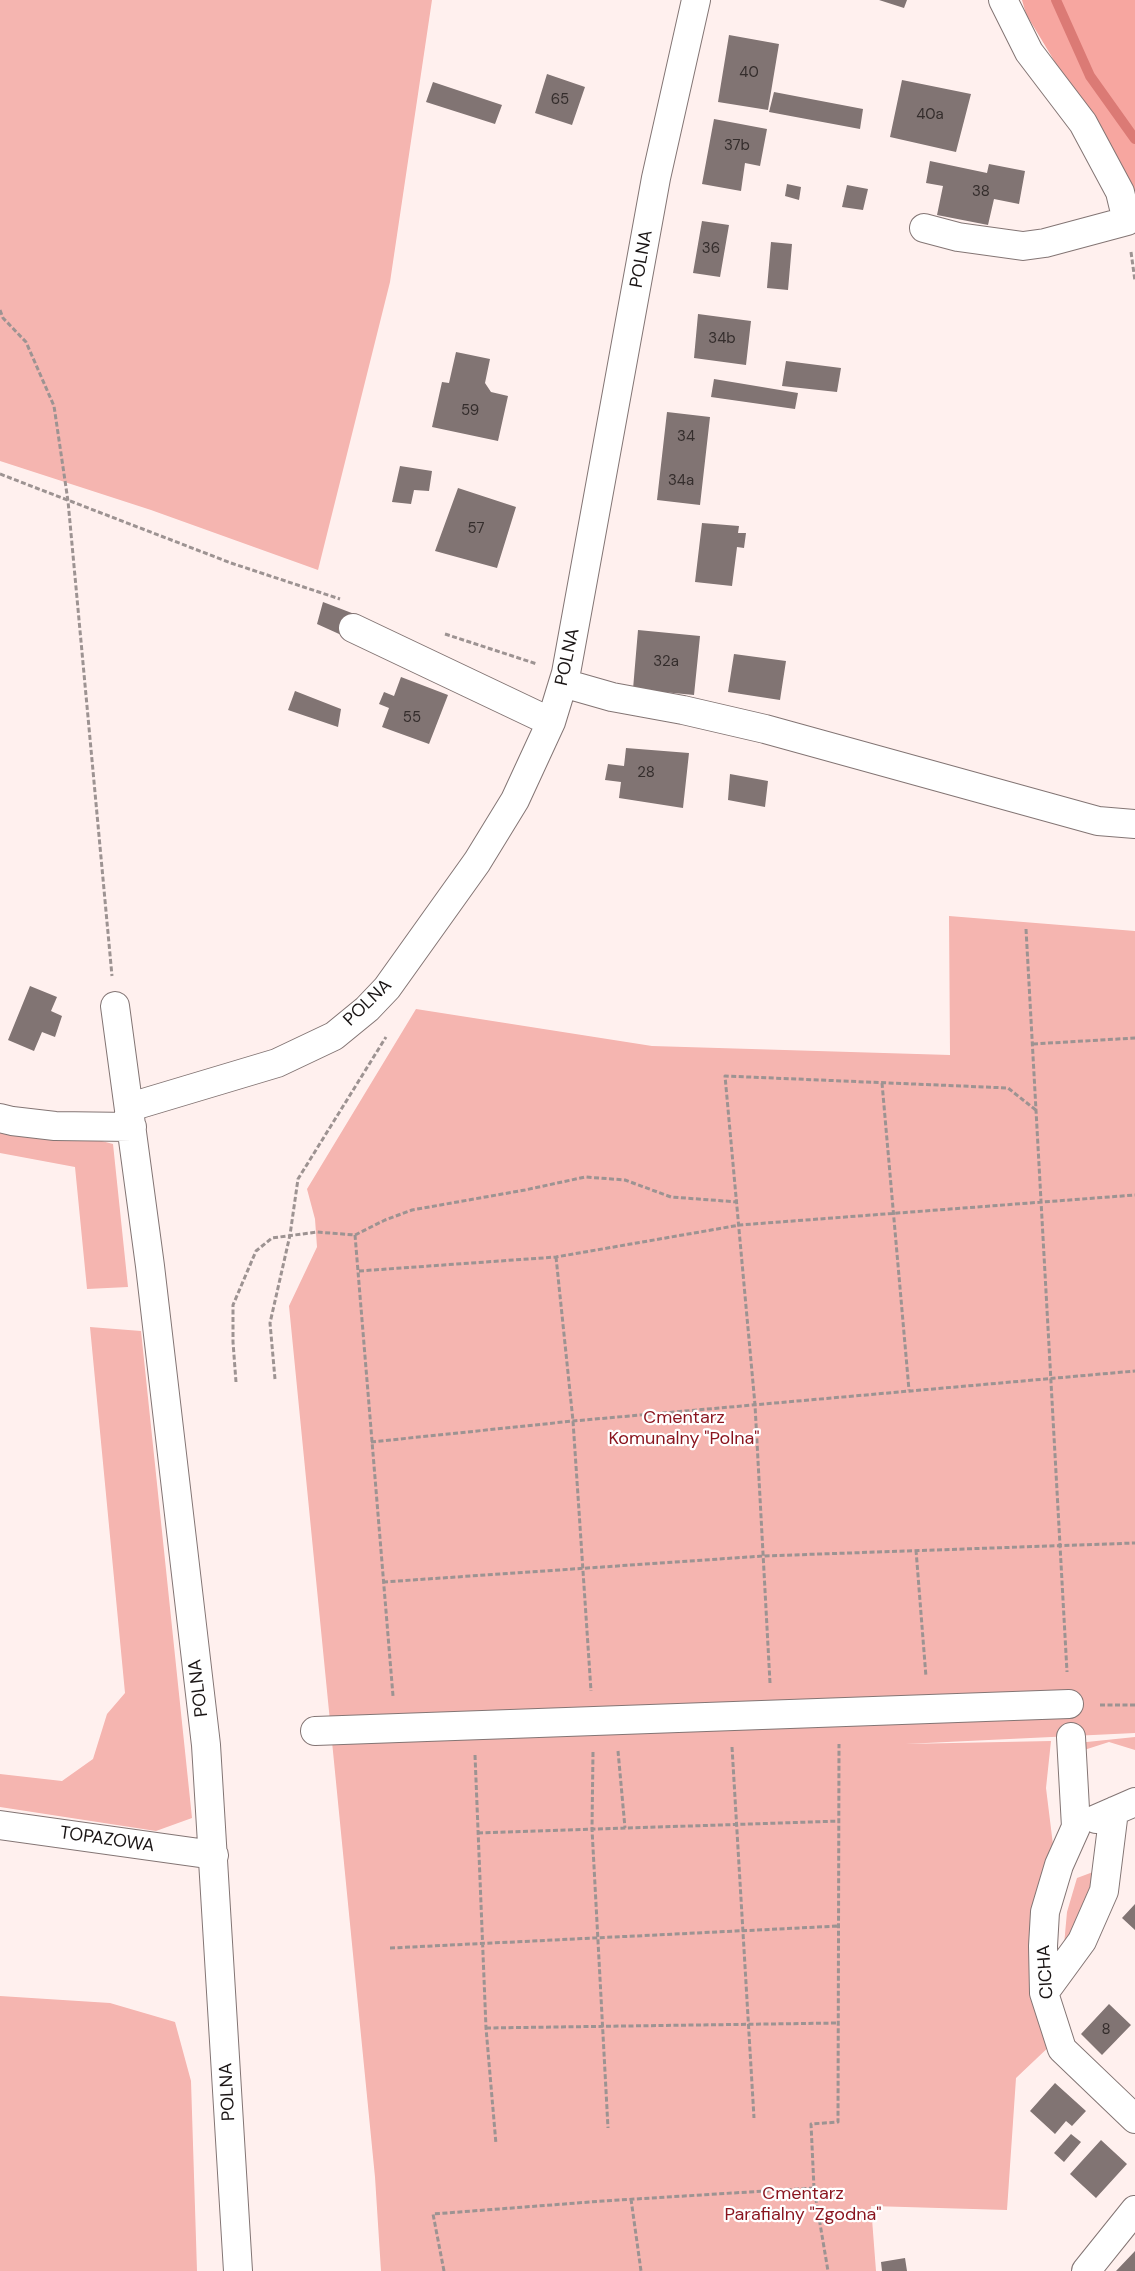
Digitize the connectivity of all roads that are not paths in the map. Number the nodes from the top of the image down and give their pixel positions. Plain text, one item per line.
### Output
1 (696, 0) edge
2 (1004, 0) edge
3 (924, 228) dead end
4 (353, 628) dead end
5 (565, 678) junction
6 (551, 722) junction
7 (1135, 824) edge
8 (115, 1006) road end
9 (131, 1117) junction
10 (0, 1118) edge
11 (1069, 1704) road end
12 (315, 1731) dead end
13 (1071, 1737) dead end
14 (1124, 1807) edge
15 (0, 1825) edge
16 (1076, 1827) junction
17 (214, 1855) junction
18 (1044, 1993) junction
19 (1135, 2119) edge
20 (1135, 2210) edge
21 (238, 2271) edge
22 (1086, 2271) edge

1 - 5 street, POLNA
2 - 3 street
4 - 6 street
5 - 6 street, POLNA
5 - 7 street
6 - 9 street, POLNA
8 - 9 street, POLNA
9 - 10 street
9 - 17 street, POLNA
11 - 12 street
13 - 16 street
14 - 16 street
14 - 18 street
15 - 17 street, TOPAZOWA
16 - 18 street, CICHA
17 - 21 street, POLNA
18 - 19 street, CICHA
20 - 22 street

